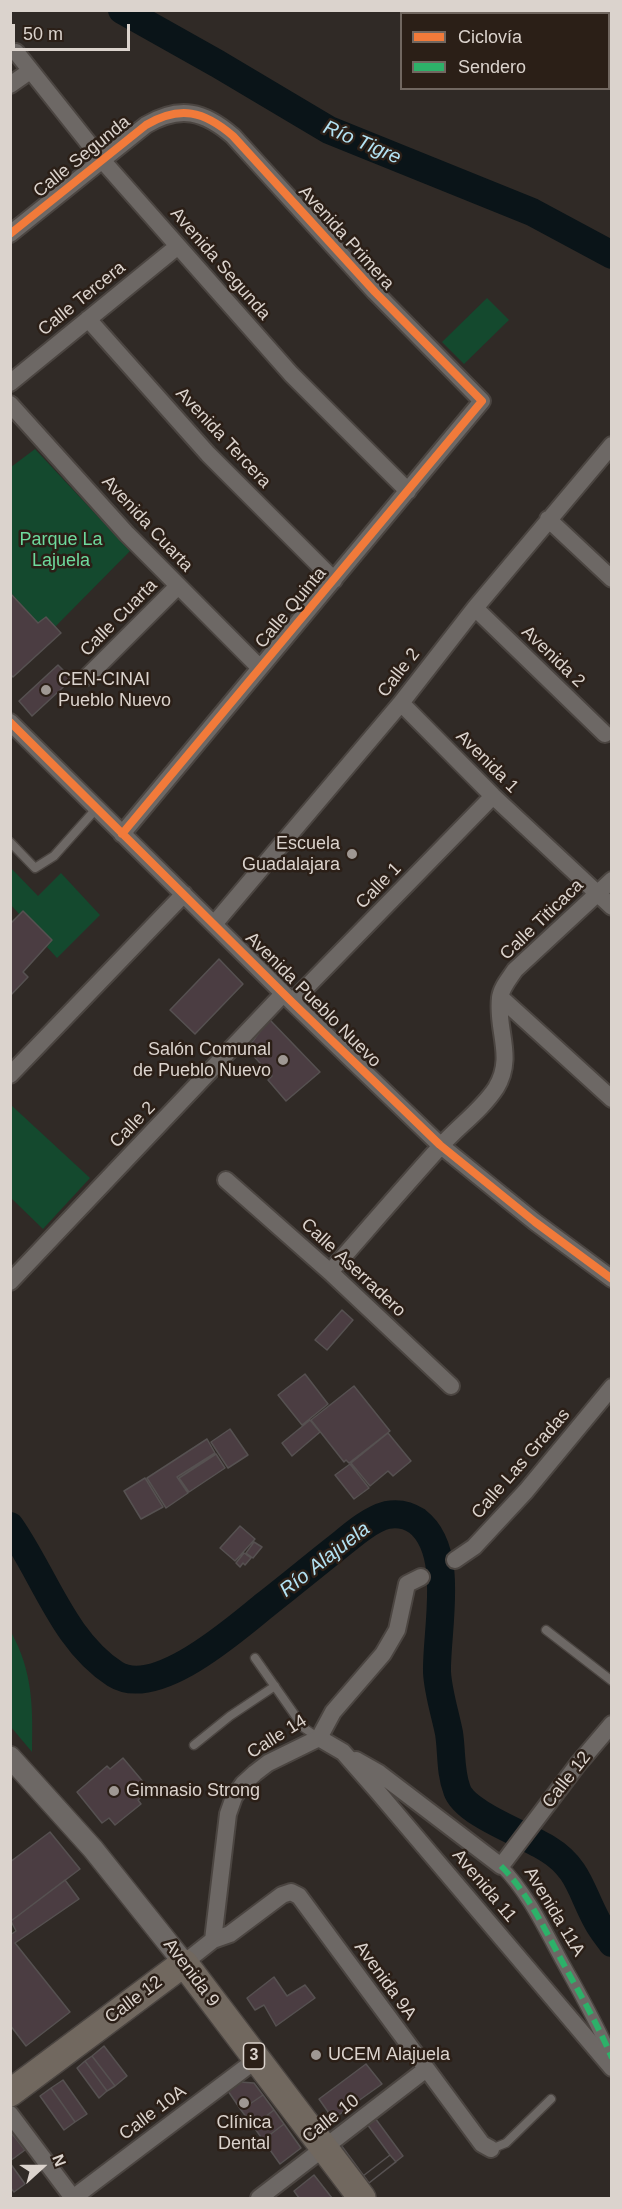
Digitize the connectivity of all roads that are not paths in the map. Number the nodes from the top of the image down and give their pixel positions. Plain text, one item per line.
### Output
1 (16, 52) dead end
2 (30, 71) junction
3 (10, 85) edge
4 (178, 113) joint
5 (102, 160) junction
6 (10, 234) edge
7 (178, 246) junction
8 (88, 320) junction
9 (10, 383) edge
10 (482, 401) joint
11 (10, 404) edge
12 (612, 445) edge
13 (408, 491) junction
14 (548, 519) junction
15 (612, 579) edge
16 (334, 580) junction
17 (178, 586) junction
18 (475, 608) junction
19 (260, 668) junction
20 (87, 677) dead end
21 (401, 703) junction
22 (10, 722) edge
23 (605, 734) dead end
24 (493, 796) junction
25 (96, 809) junction
26 (122, 834) junction
27 (10, 842) edge
28 (612, 880) edge
29 (184, 894) junction
30 (597, 894) junction
31 (612, 907) edge
32 (215, 923) junction
33 (500, 997) junction
34 (288, 998) junction
35 (10, 1075) edge
36 (612, 1099) edge
37 (440, 1145) junction
38 (226, 1180) dead end
39 (330, 1272) junction
40 (609, 1273) edge
41 (11, 1280) edge
42 (451, 1386) dead end
43 (612, 1387) edge
44 (454, 1560) dead end
45 (414, 1580) dead end
46 (546, 1630) dead end
47 (255, 1658) dead end
48 (612, 1682) edge
49 (275, 1686) junction
50 (612, 1724) edge
51 (319, 1738) junction
52 (194, 1745) dead end
53 (343, 1752) junction
54 (10, 1756) edge
55 (501, 1866) junction
56 (291, 1892) joint
57 (213, 1940) junction
58 (184, 1963) junction
59 (612, 2058) edge
60 (257, 2059) junction
61 (612, 2068) edge
62 (425, 2070) junction
63 (10, 2093) edge
64 (551, 2099) dead end
65 (10, 2114) edge
66 (491, 2148) joint
67 (325, 2149) junction
68 (73, 2199) edge
69 (259, 2199) edge
70 (362, 2199) edge

1 - 2 street, Avenida Segunda
2 - 3 street
2 - 5 street, Avenida Segunda
4 - 5 street, Calle Segunda
4 - 10 street, Avenida Primera
5 - 6 street, Calle Segunda
5 - 7 street, Avenida Segunda
7 - 8 street, Calle Tercera
7 - 13 street, Avenida Segunda
8 - 9 street, Calle Tercera
8 - 16 street, Avenida Tercera
10 - 13 street, Calle Quinta
11 - 17 street, Avenida Cuarta
12 - 14 street, Calle 2
13 - 16 street, Calle Quinta
14 - 15 street
14 - 18 street, Calle 2
16 - 19 street, Calle Quinta
17 - 19 street, Avenida Cuarta
17 - 20 street, Calle Cuarta
18 - 21 street, Calle 2
18 - 23 street, Avenida 2
19 - 26 street, Calle Quinta
21 - 24 street, Avenida 1
21 - 32 street, Calle 2
22 - 25 street, Avenida Pueblo Nuevo
24 - 30 street, Avenida 1
24 - 34 street, Calle 1
25 - 26 street, Avenida Pueblo Nuevo
25 - 27 lane
26 - 29 street, Avenida Pueblo Nuevo
28 - 30 street, Calle Titicaca
29 - 32 street, Avenida Pueblo Nuevo
29 - 35 street
30 - 31 street, Avenida 1
30 - 33 street, Calle Titicaca
32 - 34 street, Avenida Pueblo Nuevo
33 - 36 street
33 - 37 street
34 - 37 street, Avenida Pueblo Nuevo
34 - 41 street, Calle 2
37 - 39 street
37 - 40 street, Avenida Pueblo Nuevo
38 - 39 street, Calle Aserradero
39 - 42 street, Calle Aserradero
43 - 44 street, Calle Las Gradas
45 - 51 street, Calle 14
46 - 48 lane
47 - 49 lane
49 - 51 lane
49 - 52 lane
50 - 55 street, Calle 12
51 - 53 street, Avenida 11
51 - 57 street, Calle 14
53 - 55 street, Avenida 11A
53 - 61 street, Avenida 11
54 - 58 street, Avenida 9
55 - 59 street, Avenida 11A
56 - 57 street, Calle 12
56 - 62 street, Avenida 9A
57 - 58 street, Calle 12
58 - 60 main road, Avenida 9 / 3
58 - 63 main road, Calle 12
60 - 67 main road, Avenida 9 / 3
60 - 68 street, Calle 10A
62 - 66 street, Avenida 9A
62 - 67 street, Calle 10
64 - 66 lane
65 - 68 street
67 - 69 street, Calle 10
67 - 70 main road, Avenida 9 / 3

